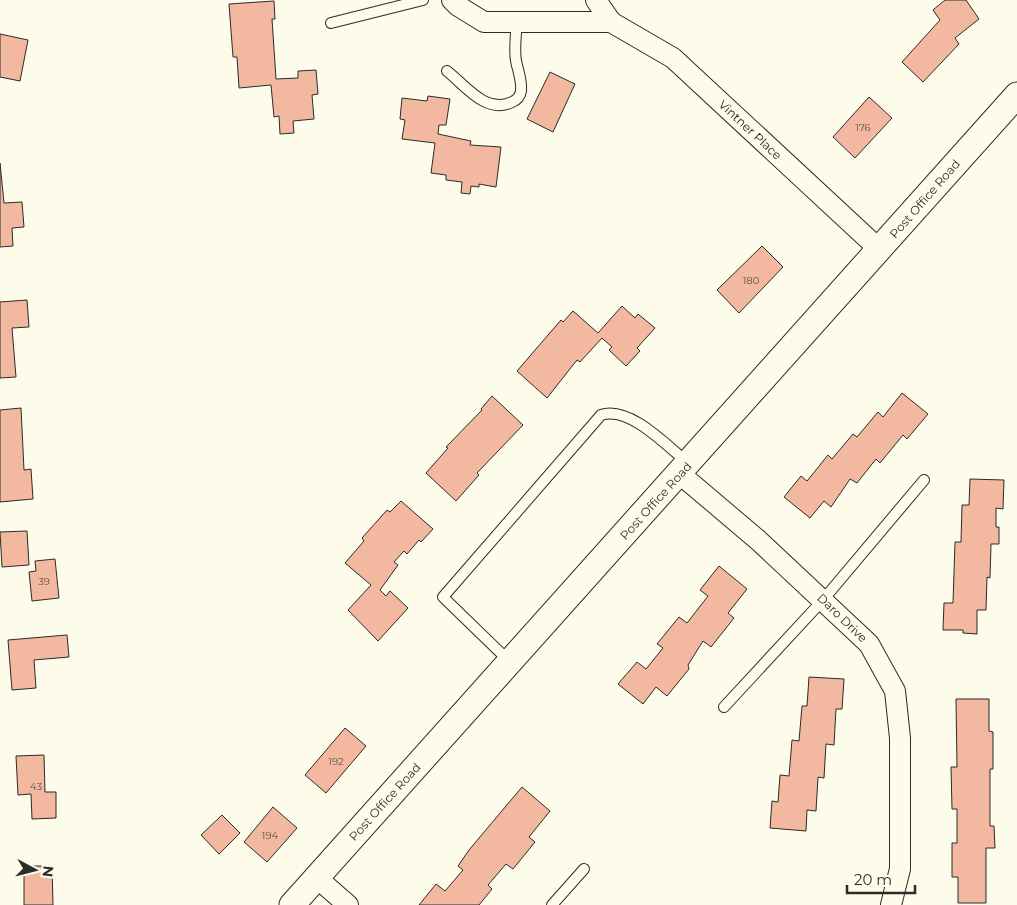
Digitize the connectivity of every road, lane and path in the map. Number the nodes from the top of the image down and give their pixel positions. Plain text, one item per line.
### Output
1 (423, 0) edge
2 (452, 0) edge
3 (596, 0) edge
4 (516, 22) junction
5 (611, 22) junction
6 (331, 23) dead end
7 (447, 71) dead end
8 (1017, 95) edge
9 (880, 250) junction
10 (684, 469) junction
11 (924, 480) dead end
12 (823, 600) junction
13 (510, 662) junction
14 (724, 707) dead end
15 (584, 869) dead end
16 (317, 878) junction
17 (292, 905) edge
18 (348, 905) edge
19 (552, 905) edge
20 (891, 905) edge

1 - 6 lane
2 - 4 street
3 - 5 street, Vintner Place
4 - 5 street
4 - 7 lane
5 - 9 street, Vintner Place
8 - 9 street, Post Office Road
9 - 10 street, Post Office Road
10 - 12 street, Daro Drive
10 - 13 street, Post Office Road
10 - 13 lane
11 - 12 lane
12 - 14 lane
12 - 20 street, Daro Drive
13 - 16 street, Post Office Road
15 - 19 lane
16 - 17 street, Post Office Road
16 - 18 street

